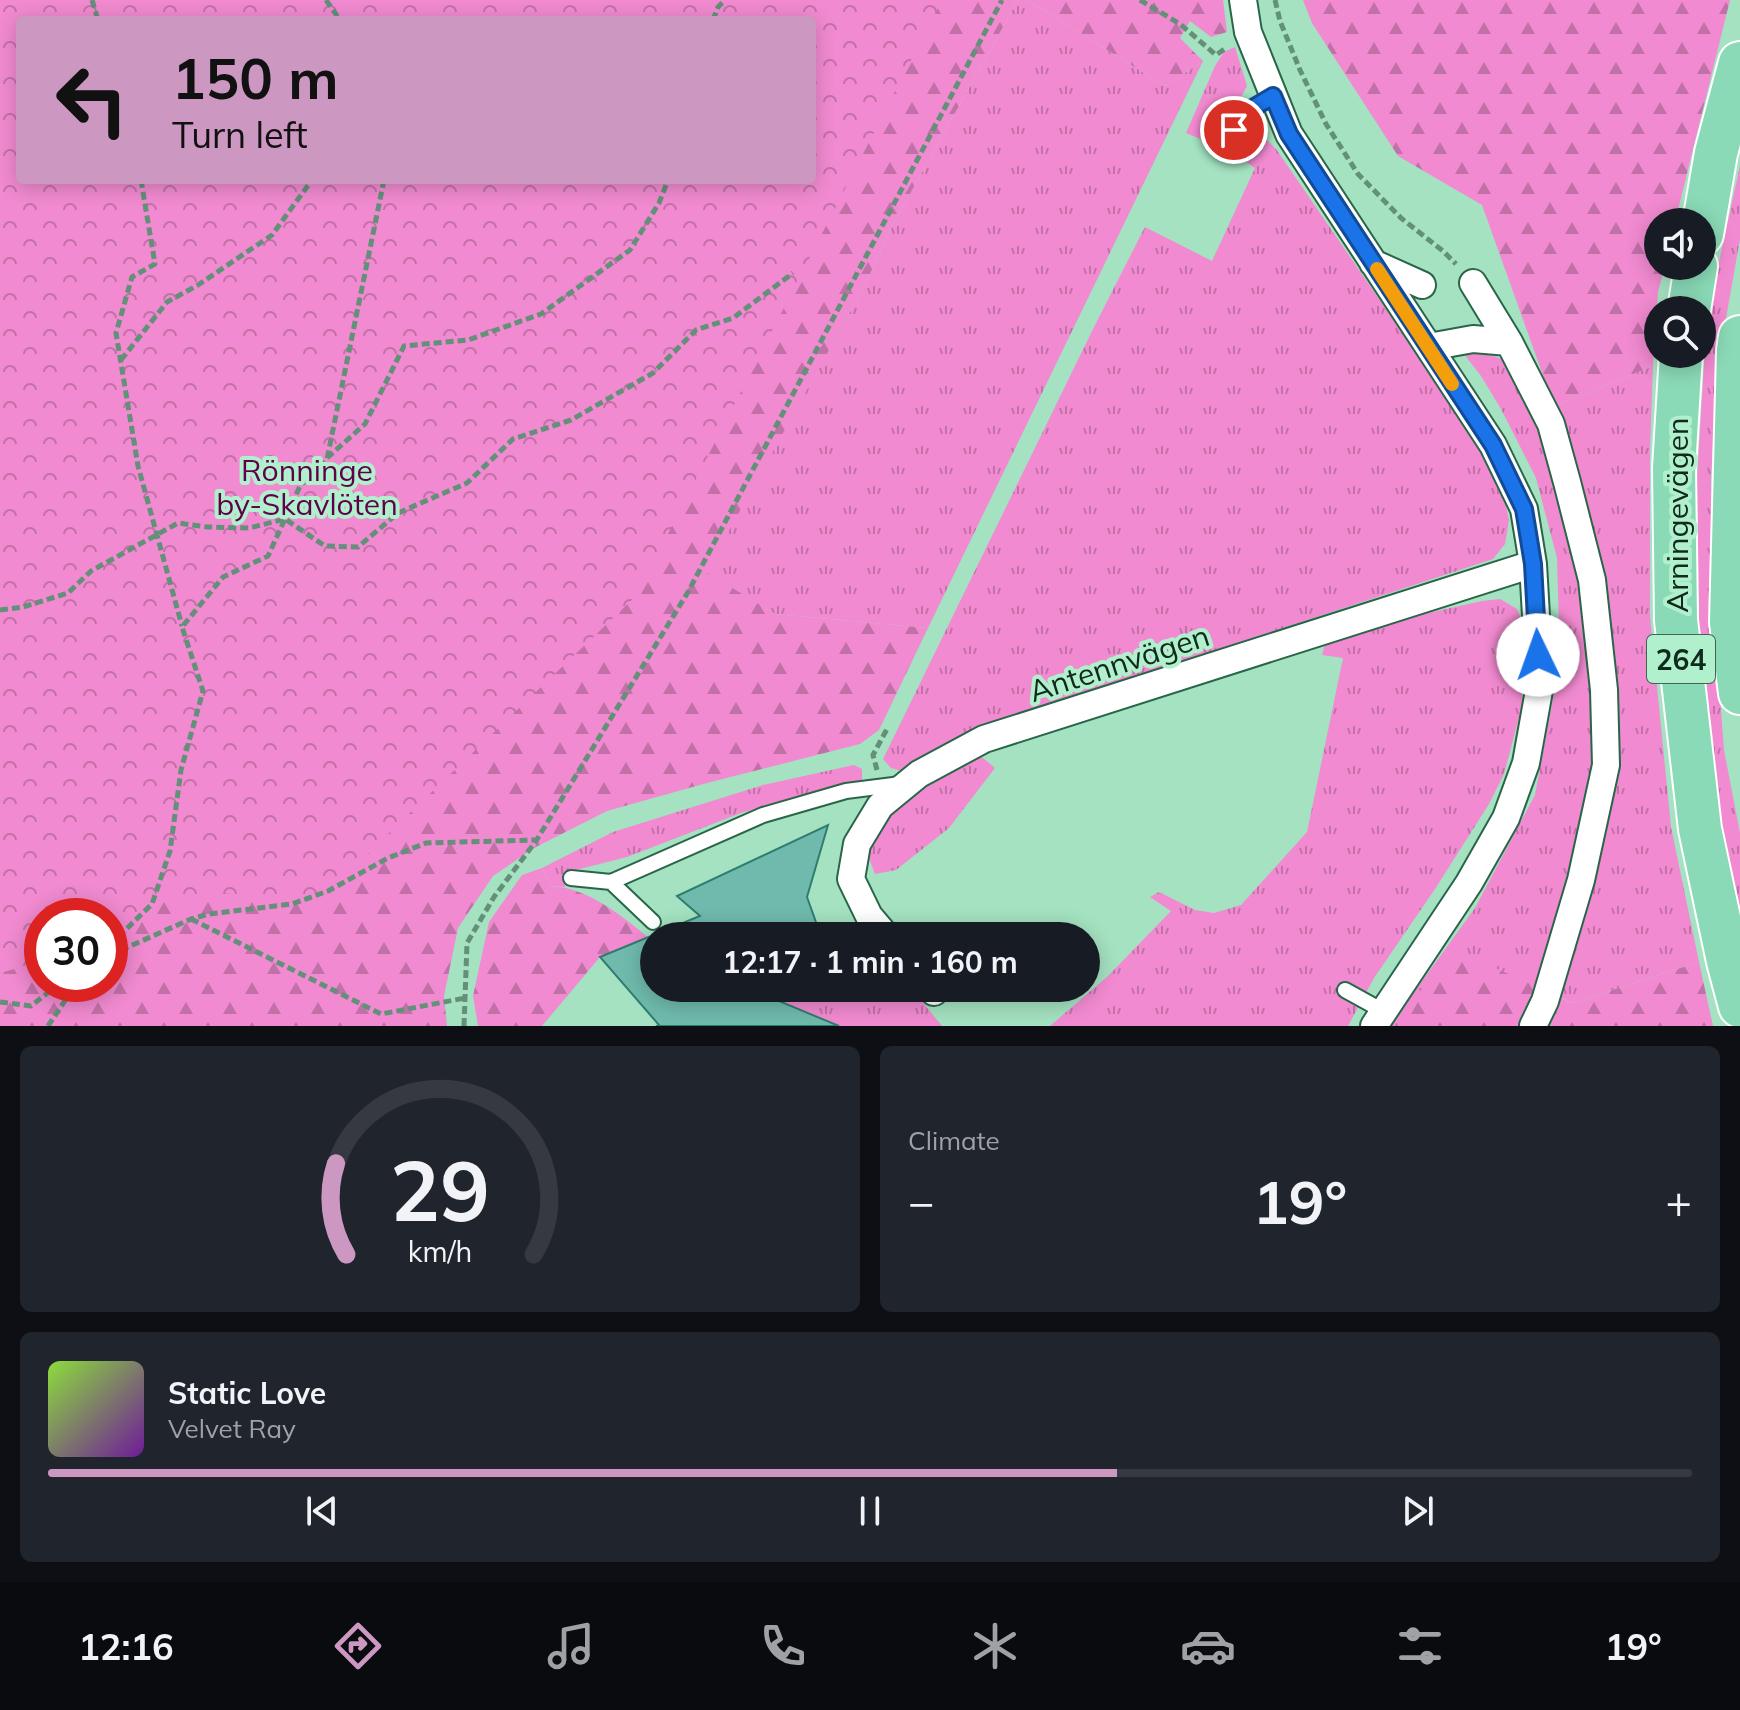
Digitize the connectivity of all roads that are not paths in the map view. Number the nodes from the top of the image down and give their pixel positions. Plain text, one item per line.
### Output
1 (1243, 0) edge
2 (1740, 63) edge
3 (1273, 96) junction
4 (1221, 147) dead end
5 (1706, 208) edge
6 (1373, 263) junction
7 (1473, 283) road end
8 (1422, 285) dead end
9 (1740, 337) edge
10 (1509, 342) junction
11 (1429, 347) junction
12 (1680, 368) edge
13 (1533, 564) junction
14 (1740, 693) edge
15 (908, 783) junction
16 (571, 878) dead end
17 (611, 882) junction
18 (653, 922) dead end
19 (874, 922) edge
20 (1345, 990) dead end
21 (1740, 1006) edge
22 (1378, 1018) edge
23 (1533, 1026) edge

1 - 3 street
2 - 5 main road
3 - 4 lane
3 - 6 street
6 - 8 street
6 - 11 street
7 - 10 street
9 - 14 main road, Arningevägen / 264
10 - 11 street
10 - 23 street
11 - 13 street
12 - 21 main road, Arningevägen / 264
13 - 15 street, Antennvägen
13 - 22 street
15 - 17 lane
15 - 19 street, Antennvägen
16 - 17 lane
17 - 18 lane
20 - 22 lane

